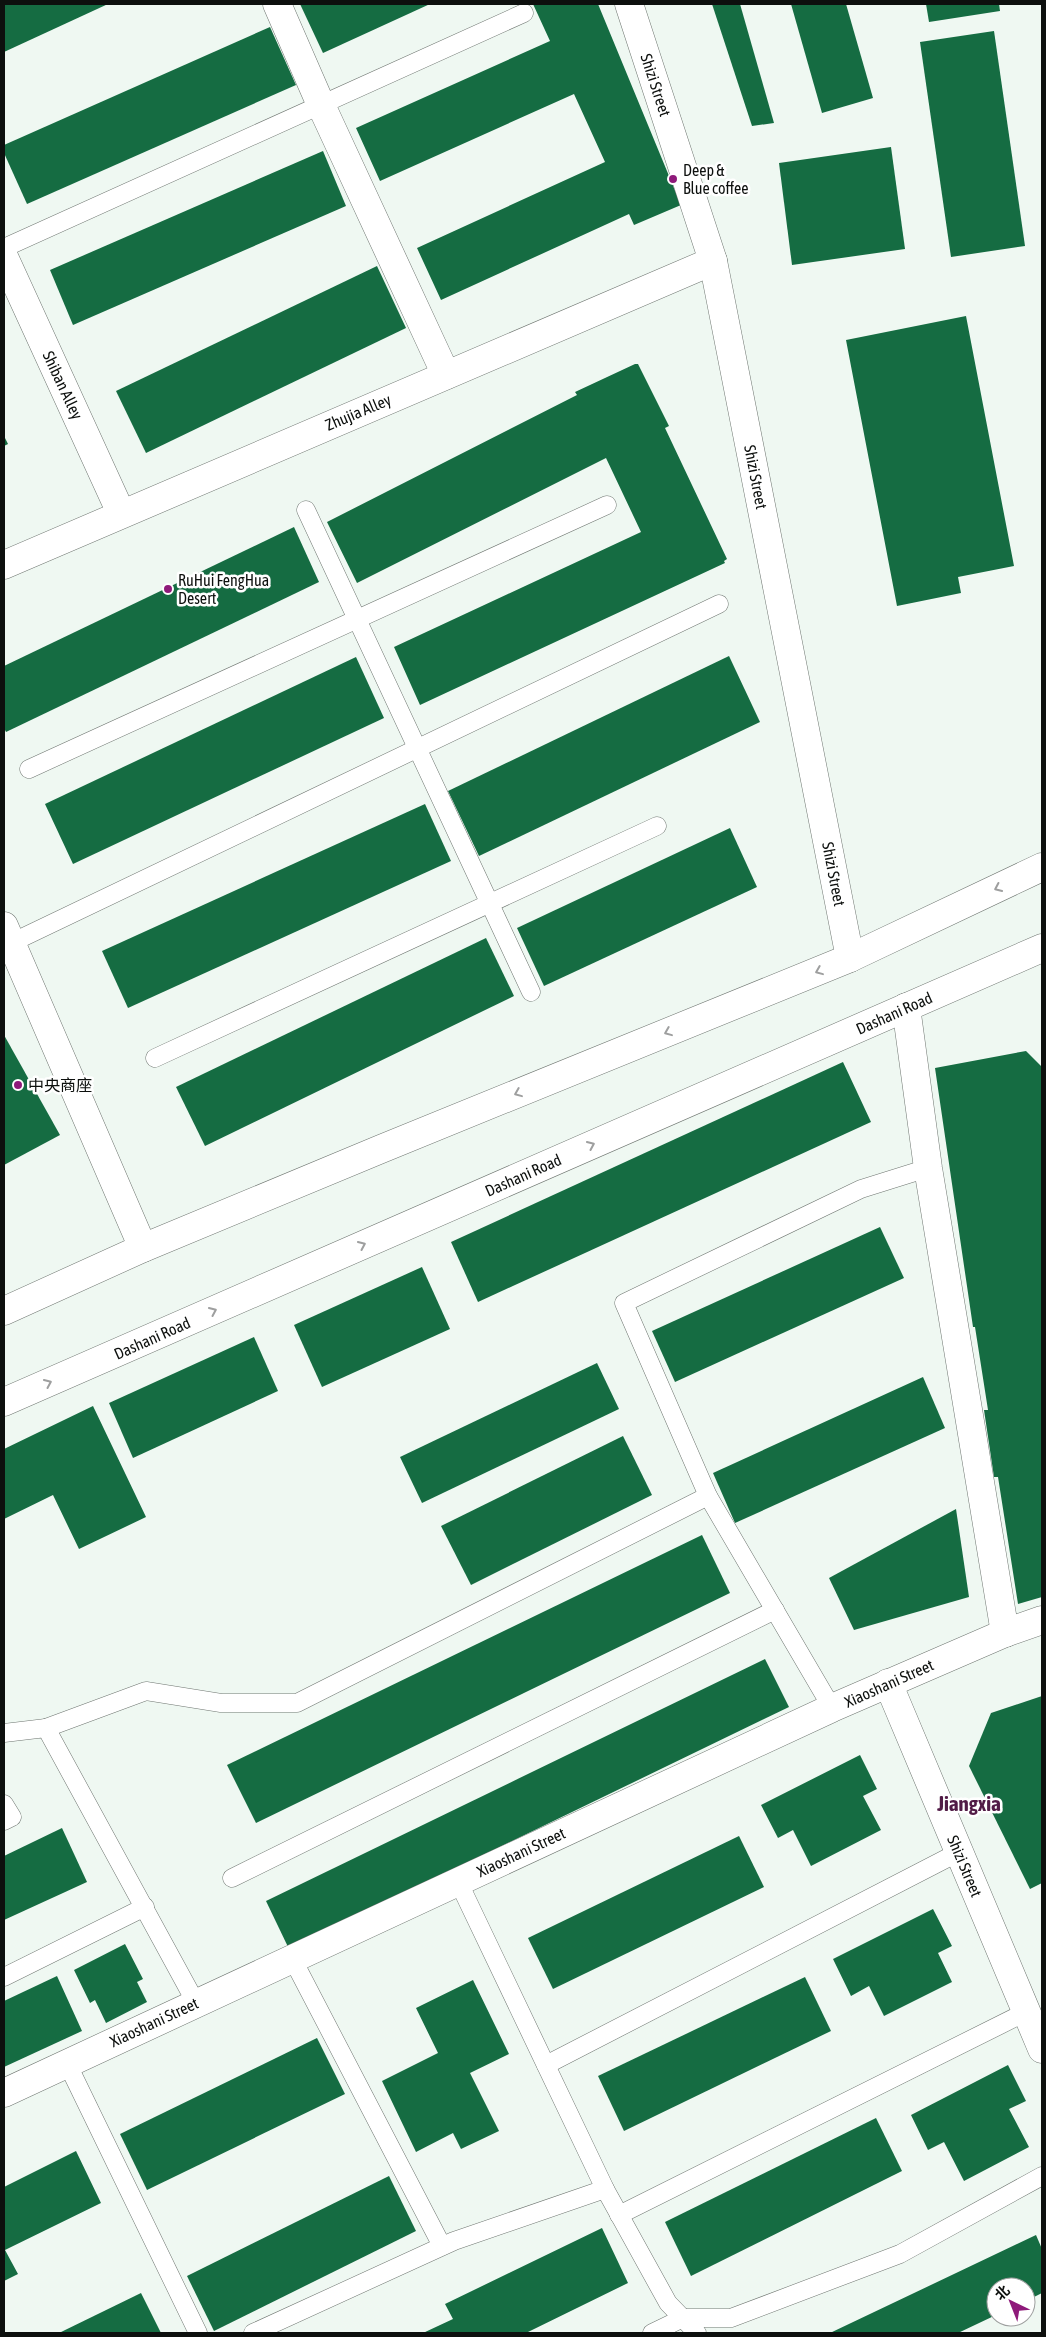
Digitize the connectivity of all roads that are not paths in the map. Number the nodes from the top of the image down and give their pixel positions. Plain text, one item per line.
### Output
1 (277, 4) edge
2 (629, 4) edge
3 (524, 13) dead end
4 (321, 105) junction
5 (4, 248) edge
6 (4, 257) edge
7 (713, 261) junction
8 (446, 375) junction
9 (607, 505) dead end
10 (306, 510) dead end
11 (121, 514) junction
12 (4, 565) edge
13 (719, 604) dead end
14 (357, 620) junction
15 (417, 748) junction
16 (28, 769) dead end
17 (657, 826) dead end
18 (1042, 867) edge
19 (490, 904) junction
20 (8, 934) edge
21 (1042, 948) edge
22 (850, 958) junction
23 (531, 992) dead end
24 (906, 1007) junction
25 (155, 1058) dead end
26 (928, 1168) junction
27 (143, 1248) junction
28 (4, 1311) edge
29 (4, 1402) edge
30 (708, 1496) junction
31 (774, 1610) junction
32 (1042, 1620) edge
33 (1005, 1633) junction
34 (888, 1683) junction
35 (832, 1708) junction
36 (46, 1728) junction
37 (4, 1733) edge
38 (4, 1804) edge
39 (4, 1821) edge
40 (959, 1852) junction
41 (232, 1878) dead end
42 (458, 1881) junction
43 (146, 1907) junction
44 (292, 1958) junction
45 (4, 1977) edge
46 (196, 2003) junction
47 (1026, 2012) junction
48 (1042, 2049) edge
49 (67, 2063) junction
50 (546, 2065) junction
51 (4, 2093) edge
52 (1042, 2176) edge
53 (605, 2189) junction
54 (619, 2215) junction
55 (442, 2246) junction
56 (683, 2318) junction
57 (198, 2333) edge
58 (253, 2333) edge
59 (652, 2333) edge
60 (697, 2333) edge

1 - 4 street
2 - 7 street, Shizi Street
3 - 4 lane
4 - 5 lane
4 - 8 street
6 - 11 street, Shiban Alley
7 - 8 street, Zhujia Alley
7 - 22 street, Shizi Street
8 - 11 street, Zhujia Alley
9 - 14 lane
10 - 14 lane
11 - 12 street, Zhujia Alley
13 - 15 lane
14 - 15 lane
14 - 16 lane
15 - 19 lane
15 - 20 lane
17 - 19 lane
18 -> 22 street
19 - 23 lane
19 - 25 lane
20 - 27 street
21 - 24 street, Dashani Road
22 -> 27 street
24 - 26 street
29 -> 24 street, Dashani Road
26 - 30 lane
26 - 33 street
27 - 28 street
30 - 31 lane
30 - 36 lane
31 - 35 lane
31 - 41 lane
32 - 33 street, Xiaoshani Street
33 - 34 street, Xiaoshani Street
34 - 35 street, Xiaoshani Street
34 - 40 street, Shizi Street
35 - 42 street, Xiaoshani Street
36 - 37 lane
36 - 43 lane
38 - 39 lane
40 - 47 street, Shizi Street
40 - 50 lane
42 - 44 street, Xiaoshani Street
42 - 50 lane
43 - 45 lane
43 - 46 lane
44 - 46 street, Xiaoshani Street
44 - 55 lane
46 - 49 street, Xiaoshani Street
47 - 48 street, Shizi Street
47 - 54 lane
49 - 51 street, Xiaoshani Street
49 - 57 lane
50 - 53 lane
52 - 56 lane
53 - 54 lane
53 - 55 lane
54 - 56 lane
55 - 58 lane
56 - 59 lane
56 - 60 lane

